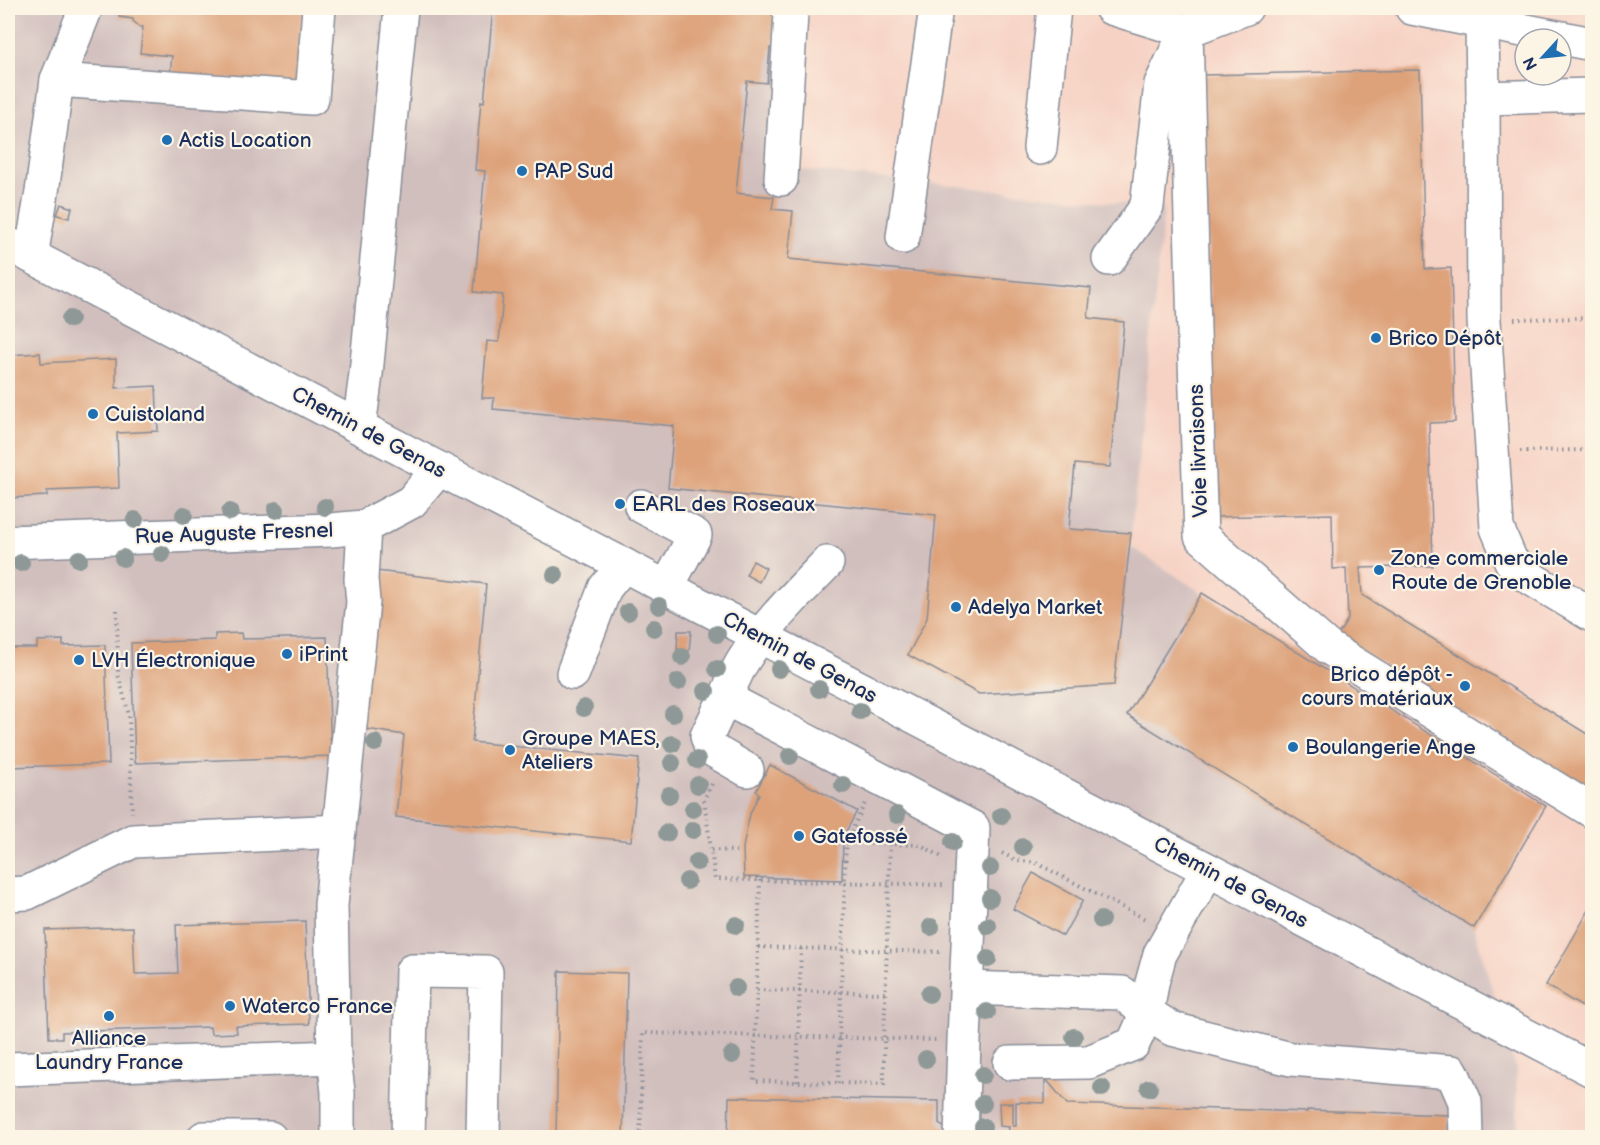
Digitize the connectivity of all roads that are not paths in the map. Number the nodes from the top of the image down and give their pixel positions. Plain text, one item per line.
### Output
1 (86, 8) edge
2 (319, 8) edge
3 (401, 8) edge
4 (788, 8) edge
5 (936, 8) edge
6 (1054, 8) edge
7 (1111, 8) edge
8 (1246, 8) edge
9 (1412, 8) edge
10 (1482, 21) junction
11 (1186, 31) junction
12 (1593, 44) edge
13 (57, 80) junction
14 (1593, 94) edge
15 (1483, 98) junction
16 (1040, 148) dead end
17 (781, 179) dead end
18 (903, 237) dead end
19 (19, 250) edge
20 (1109, 259) dead end
21 (359, 427) junction
22 (439, 469) junction
23 (641, 506) dead end
24 (364, 526) junction
25 (8, 542) edge
26 (827, 563) dead end
27 (624, 565) junction
28 (667, 587) junction
29 (1593, 615) edge
30 (760, 635) junction
31 (573, 673) dead end
32 (725, 698) junction
33 (736, 764) road end
34 (1593, 811) edge
35 (339, 831) junction
36 (1208, 870) junction
37 (8, 894) edge
38 (966, 988) junction
39 (1148, 1013) junction
40 (334, 1057) junction
41 (1010, 1063) dead end
42 (8, 1069) edge
43 (1593, 1070) edge
44 (204, 1137) edge
45 (270, 1137) edge
46 (338, 1137) edge
47 (408, 1137) edge
48 (483, 1137) edge
49 (961, 1137) edge
50 (1466, 1137) edge

1 - 13 street
2 - 13 street
3 - 21 street
4 - 17 street
5 - 18 street
6 - 16 street
7 - 11 street
8 - 11 street
9 - 10 street
10 - 12 street
10 - 15 street
11 - 20 street
11 - 34 street, Voie livraisons
13 - 19 street
14 - 15 street
15 - 29 street
19 - 21 street, Chemin de Genas
21 - 22 street, Chemin de Genas
22 - 24 street, Rue Auguste Fresnel
22 - 27 street, Chemin de Genas
23 - 28 street
24 - 25 street, Rue Auguste Fresnel
24 - 35 street
26 - 30 street
27 - 28 street, Chemin de Genas
27 - 31 street
28 - 30 street, Chemin de Genas
30 - 32 street
30 - 36 street, Chemin de Genas
32 - 33 street
32 - 38 street
35 - 37 street
35 - 40 street
36 - 39 street
36 - 43 street, Chemin de Genas
38 - 39 street
38 - 49 street
39 - 41 street
39 - 50 street
40 - 42 street
40 - 46 street
44 - 45 street
47 - 48 street

